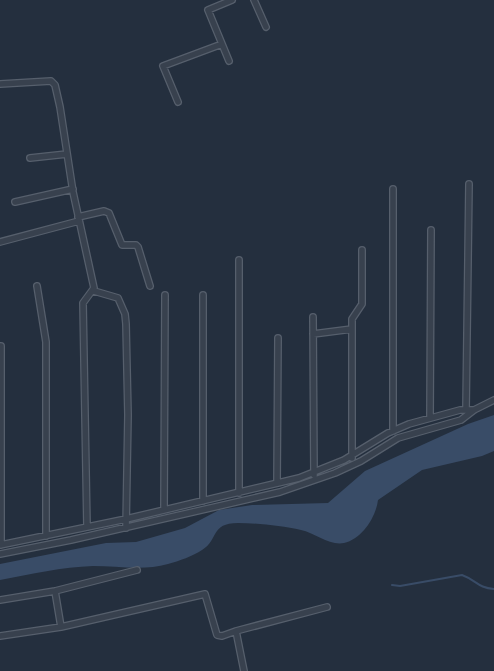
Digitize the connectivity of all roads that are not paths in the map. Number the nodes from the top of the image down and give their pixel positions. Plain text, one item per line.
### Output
1 (232, 0) edge
2 (254, 0) edge
3 (266, 27) dead end
4 (222, 44) junction
5 (229, 61) dead end
6 (0, 84) edge
7 (178, 102) dead end
8 (67, 154) junction
9 (30, 158) dead end
10 (469, 184) dead end
11 (72, 189) junction
12 (393, 189) dead end
13 (15, 202) dead end
14 (78, 219) junction
15 (431, 230) dead end
16 (0, 242) edge
17 (362, 250) dead end
18 (239, 260) dead end
19 (38, 286) dead end
20 (150, 286) dead end
21 (94, 291) junction
22 (165, 294) dead end
23 (203, 295) dead end
24 (313, 317) dead end
25 (352, 329) junction
26 (313, 334) junction
27 (278, 338) dead end
28 (1, 346) dead end
29 (494, 400) edge
30 (466, 410) junction
31 (474, 410) junction
32 (430, 418) junction
33 (393, 431) junction
34 (352, 456) junction
35 (352, 465) junction
36 (314, 473) junction
37 (314, 481) junction
38 (277, 483) junction
39 (239, 493) junction
40 (203, 501) junction
41 (164, 510) junction
42 (126, 519) junction
43 (87, 527) junction
44 (126, 528) junction
45 (46, 536) junction
46 (0, 545) edge
47 (0, 554) edge
48 (137, 570) dead end
49 (55, 591) junction
50 (0, 600) edge
51 (327, 607) dead end
52 (61, 627) junction
53 (236, 631) junction
54 (0, 636) edge
55 (244, 671) edge

1 - 4 street
2 - 3 street
4 - 5 street
4 - 7 street
6 - 8 street
8 - 9 street
8 - 11 street
10 - 30 street
11 - 13 street
11 - 14 street
12 - 33 street
14 - 16 street
14 - 20 street
14 - 21 street
15 - 32 street
17 - 25 street
18 - 39 street
19 - 45 street
21 - 42 street
21 - 43 street
22 - 41 street
23 - 40 street
24 - 26 street
25 - 26 street
25 - 34 street
26 - 36 street
27 - 38 street
28 - 46 street
29 - 31 street
30 - 31 street
30 - 32 street
31 - 35 street
32 - 33 street
33 - 34 street
34 - 35 street
34 - 36 street
35 - 37 street
36 - 37 street
36 - 38 street
37 - 44 street
38 - 39 street
39 - 40 street
40 - 41 street
41 - 42 street
42 - 43 street
42 - 44 street
43 - 45 street
44 - 47 street
45 - 46 street
48 - 49 street
49 - 50 street
49 - 52 street
51 - 53 street
52 - 53 street
52 - 54 street
53 - 55 street

